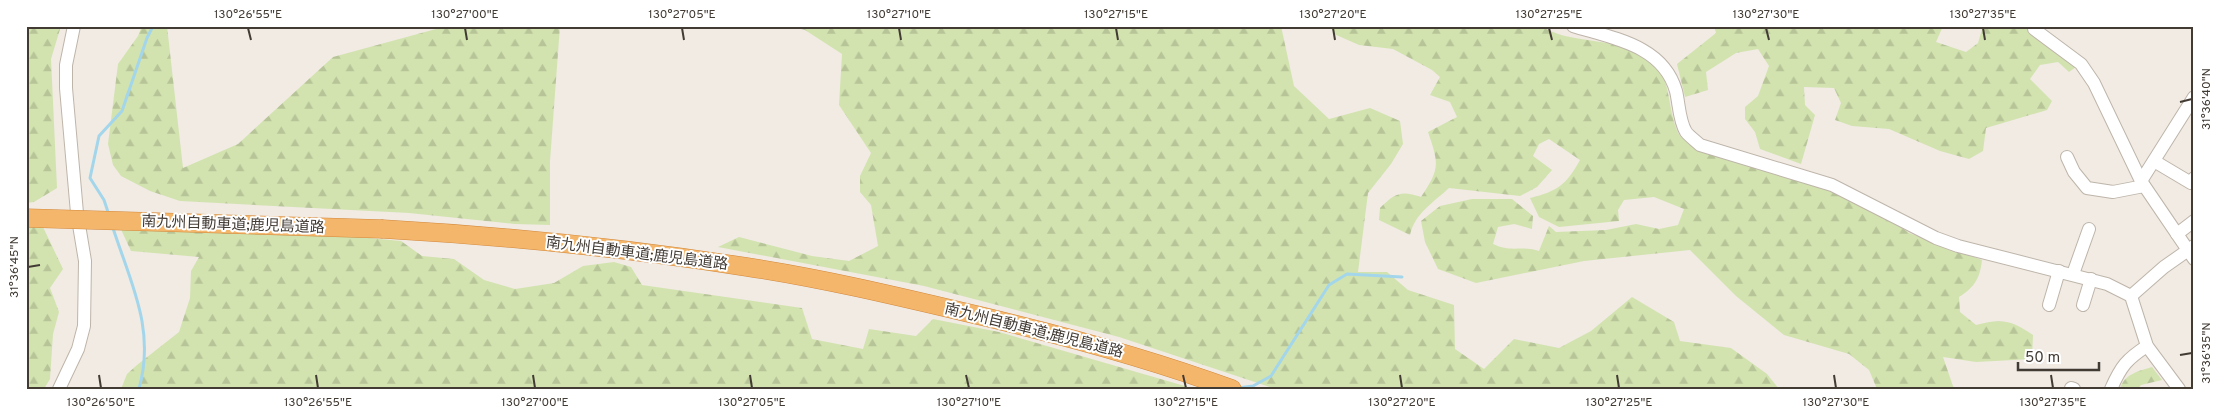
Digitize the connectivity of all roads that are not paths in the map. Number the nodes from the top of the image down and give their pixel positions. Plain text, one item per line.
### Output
1 (74, 26) edge
2 (1573, 26) edge
3 (2034, 26) edge
4 (2194, 97) edge
5 (2067, 157) dead end
6 (2154, 160) junction
7 (2194, 178) edge
8 (2143, 184) junction
9 (26, 218) edge
10 (2194, 221) edge
11 (2089, 229) dead end
12 (2177, 234) junction
13 (2192, 251) edge
14 (2059, 271) junction
15 (2073, 274) junction
16 (2091, 279) junction
17 (2131, 296) junction
18 (2048, 305) dead end
19 (2083, 305) dead end
20 (2147, 346) junction
21 (59, 389) edge
22 (1232, 389) edge
23 (2111, 389) edge
24 (2179, 389) edge

1 - 21 street
2 - 14 street
3 - 8 street
4 - 6 street
5 - 8 street
6 - 7 street
6 - 8 street
8 - 12 street
9 - 22 highway, 南九州自動車道;鹿児島道路, bridge
10 - 12 street
11 - 15 street
12 - 13 street
13 - 17 street
14 - 15 street
14 - 18 street
15 - 16 street
16 - 17 street
16 - 19 street
17 - 20 street
20 - 23 street
20 - 24 street

